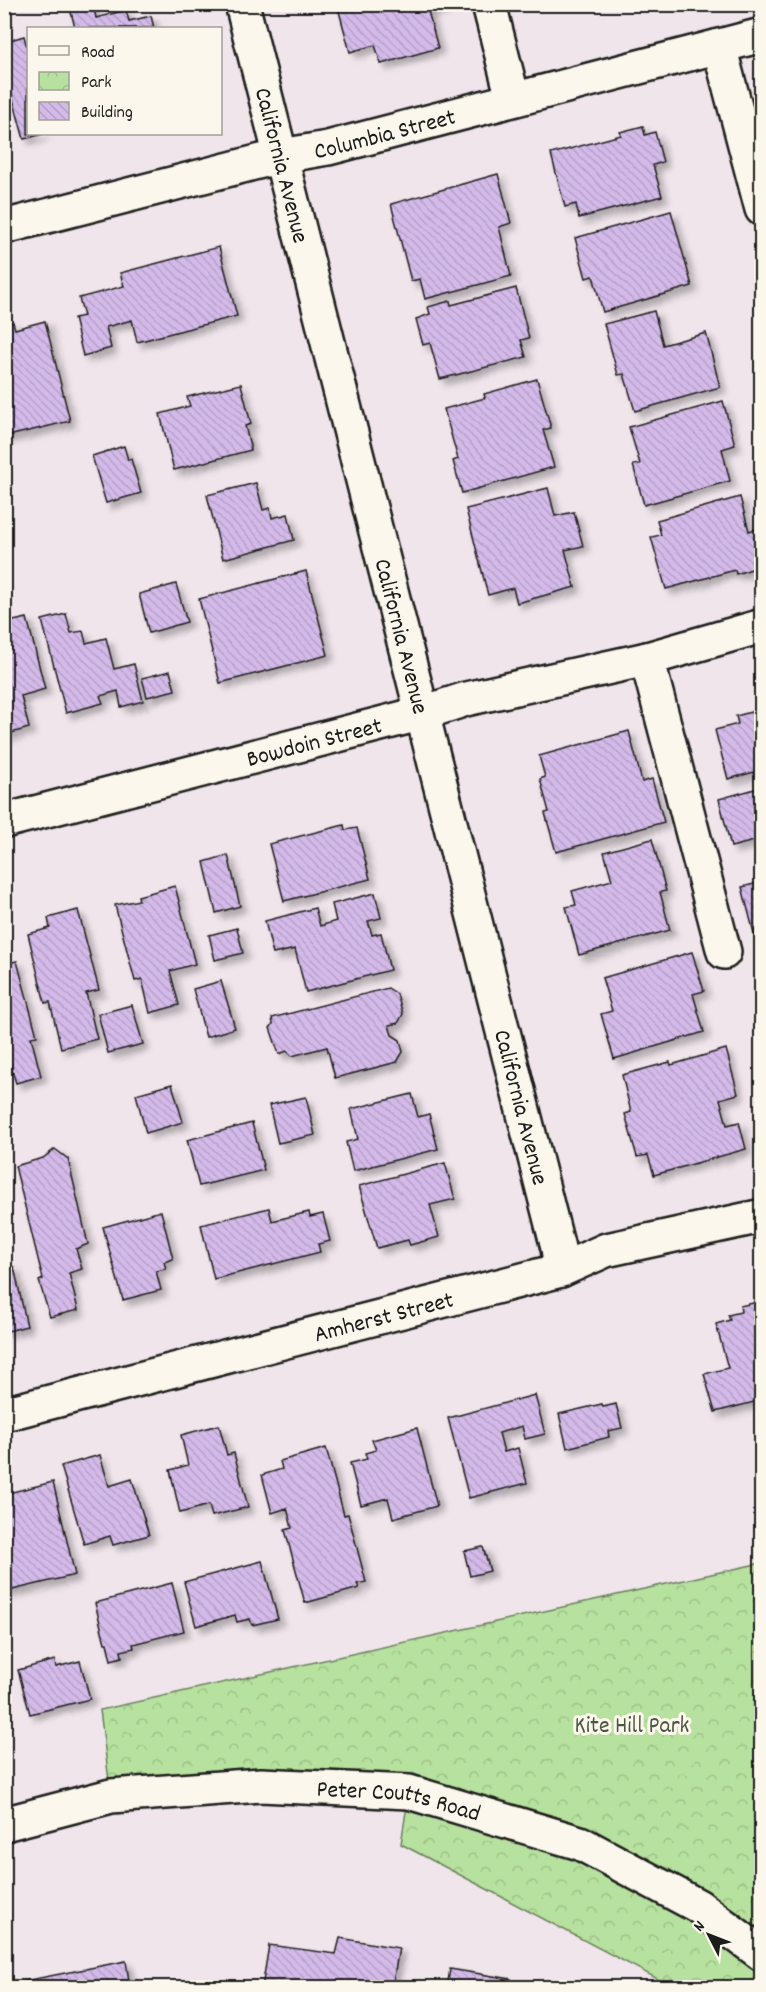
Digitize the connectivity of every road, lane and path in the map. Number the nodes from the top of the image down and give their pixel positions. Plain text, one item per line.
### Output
1 (242, 4) edge
2 (489, 4) edge
3 (762, 35) edge
4 (719, 46) junction
5 (513, 99) junction
6 (281, 156) junction
7 (762, 209) edge
8 (4, 227) edge
9 (762, 626) edge
10 (647, 659) junction
11 (423, 713) junction
12 (4, 821) edge
13 (724, 952) dead end
14 (762, 1216) edge
15 (561, 1270) junction
16 (4, 1414) edge
17 (4, 1824) edge
18 (762, 1954) edge

1 - 6 street, California Avenue
2 - 5 street
3 - 4 street, Columbia Street
4 - 5 street, Columbia Street
4 - 7 street
5 - 6 street, Columbia Street
6 - 8 street, Columbia Street
6 - 11 street, California Avenue
9 - 10 street, Bowdoin Street
10 - 11 street, Bowdoin Street
10 - 13 street
11 - 12 street, Bowdoin Street
11 - 15 street, California Avenue
14 - 15 street, Amherst Street
15 - 16 street, Amherst Street
17 - 18 street, Peter Coutts Road

